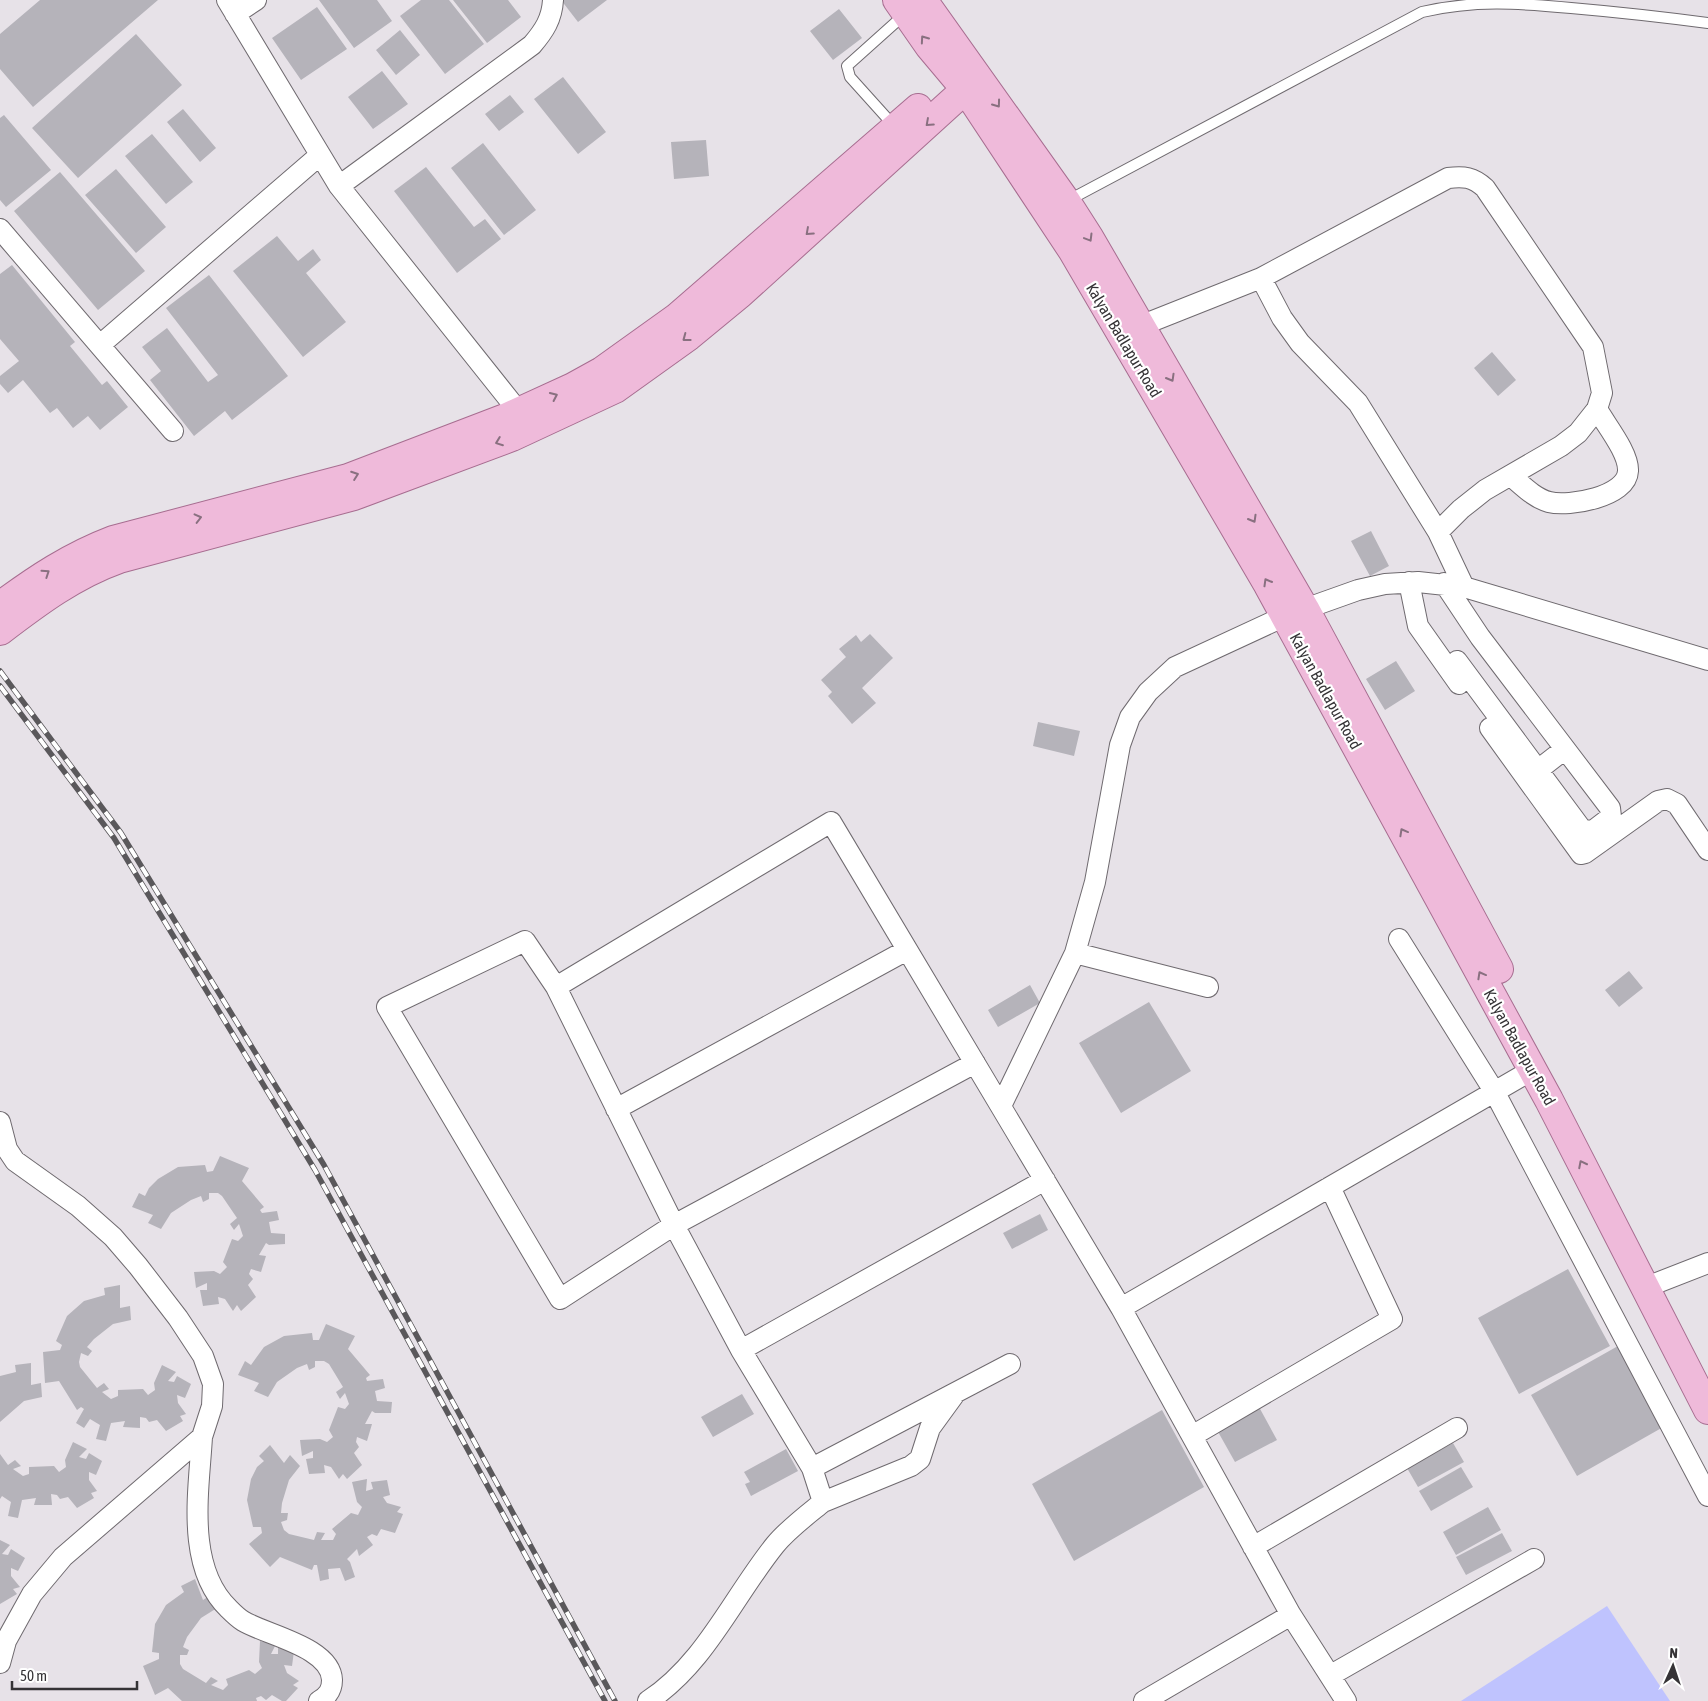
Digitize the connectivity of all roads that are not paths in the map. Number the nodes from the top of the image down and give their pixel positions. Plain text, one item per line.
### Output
1 (256, 0) edge
2 (553, 0) edge
3 (908, 4) edge
4 (231, 7) edge
5 (1708, 23) edge
6 (967, 77) junction
7 (896, 128) junction
8 (320, 156) junction
9 (339, 186) junction
10 (1056, 206) junction
11 (0, 229) edge
12 (1261, 278) junction
13 (1131, 330) junction
14 (100, 345) junction
15 (1597, 409) junction
16 (524, 421) junction
17 (173, 431) dead end
18 (1511, 476) junction
19 (1438, 532) junction
20 (1409, 582) junction
21 (1444, 584) junction
22 (1464, 587) junction
23 (1295, 612) junction
24 (6, 614) edge
25 (1708, 660) edge
26 (1457, 661) dead end
27 (1511, 677) junction
28 (1483, 696) junction
29 (1565, 749) junction
30 (1538, 770) junction
31 (1708, 850) edge
32 (1399, 939) dead end
33 (907, 950) junction
34 (1076, 953) junction
35 (1208, 987) dead end
36 (556, 988) junction
37 (975, 1063) junction
38 (1532, 1070) junction
39 (1494, 1092) junction
40 (1557, 1096) junction
41 (1001, 1106) junction
42 (616, 1109) junction
43 (0, 1122) edge
44 (1045, 1180) junction
45 (1330, 1187) junction
46 (674, 1225) junction
47 (1708, 1263) edge
48 (1651, 1284) junction
49 (1120, 1308) junction
50 (741, 1350) junction
51 (1010, 1364) dead end
52 (1708, 1373) edge
53 (956, 1391) junction
54 (1708, 1410) edge
55 (1457, 1428) dead end
56 (1192, 1436) junction
57 (202, 1437) junction
58 (812, 1468) junction
59 (1708, 1496) edge
60 (823, 1502) junction
61 (1253, 1547) junction
62 (1534, 1559) dead end
63 (1291, 1615) junction
64 (0, 1663) edge
65 (1331, 1675) junction
66 (319, 1701) edge
67 (648, 1701) edge
68 (1144, 1701) edge
69 (1346, 1701) edge

1 - 4 street
2 - 9 street
3 - 6 main road, Kalyan Badlapur Road
3 - 7 lane
4 - 8 street
5 - 10 lane
6 - 7 main road
6 - 10 main road, Kalyan Badlapur Road
6 -> 16 main road
16 -> 7 main road
8 - 9 street
8 - 14 street
9 - 16 street
10 - 13 main road, Kalyan Badlapur Road
11 - 14 street
12 - 13 street
12 - 15 street
12 - 19 street
13 - 23 main road, Kalyan Badlapur Road
14 - 17 street
15 - 18 street
15 - 18 street
16 - 24 main road
18 - 19 street
19 - 22 street
20 - 21 street
20 - 23 street
20 - 31 street
21 - 22 street
21 - 27 street
22 - 25 street
23 - 34 street
38 -> 23 main road, Kalyan Badlapur Road
23 - 40 main road, Kalyan Badlapur Road
26 - 28 street
27 - 28 street
27 - 29 street
28 - 30 street
29 - 30 street
29 - 30 street
32 - 39 street
33 - 36 street
33 - 37 street
33 - 42 street
34 - 35 street
34 - 41 street
36 - 42 street
36 - 46 street
37 - 41 street
37 - 46 street
38 - 39 street
38 - 40 main road, Kalyan Badlapur Road
39 - 45 street
39 - 59 street
40 - 48 main road, Kalyan Badlapur Road
41 - 44 street
42 - 46 street
43 - 57 street
44 - 49 street
44 - 50 street
45 - 49 street
45 - 56 street
46 - 50 street
47 - 48 street
48 - 52 main road, Kalyan Badlapur Road
48 - 54 main road, Kalyan Badlapur Road
49 - 56 street
50 - 58 street
51 - 53 street
53 - 58 street
53 - 60 street
55 - 61 street
56 - 61 street
57 - 64 street
57 - 66 street
58 - 60 street
60 - 67 street
61 - 63 street
62 - 65 street
63 - 65 street
63 - 68 street
65 - 69 street

